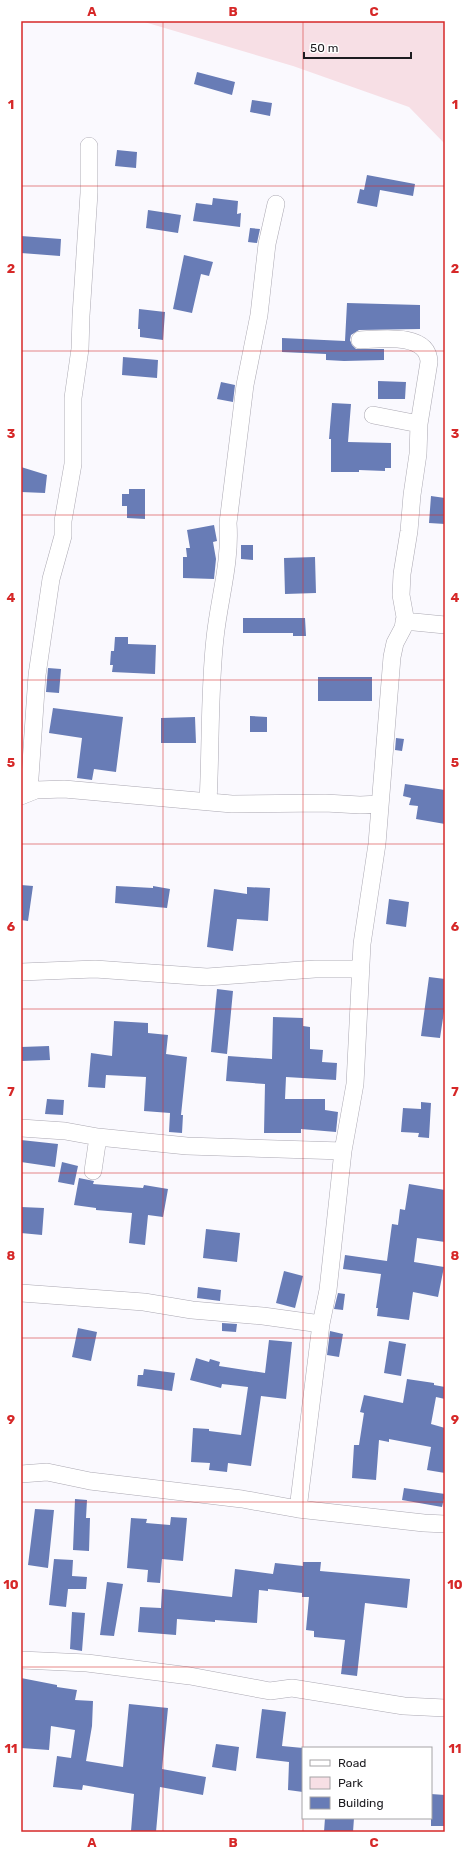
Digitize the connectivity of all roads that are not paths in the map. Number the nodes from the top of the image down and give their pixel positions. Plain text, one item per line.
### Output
1 (89, 146) dead end
2 (276, 204) dead end
3 (360, 340) dead end
4 (374, 415) dead end
5 (419, 424) junction
6 (404, 621) junction
7 (445, 626) edge
8 (25, 794) edge
9 (208, 802) junction
10 (380, 804) junction
11 (361, 969) junction
12 (21, 972) edge
13 (21, 1128) edge
14 (98, 1137) junction
15 (343, 1151) junction
16 (93, 1171) dead end
17 (21, 1293) edge
18 (321, 1324) junction
19 (21, 1474) edge
20 (298, 1509) junction
21 (445, 1524) edge
22 (21, 1660) edge
23 (445, 1708) edge

1 - 8 street
2 - 9 street
3 - 5 street
4 - 5 street
5 - 6 street
6 - 7 street
6 - 10 street
8 - 9 street
9 - 10 street
10 - 11 street
11 - 12 street
11 - 15 street
13 - 14 street
14 - 15 street
14 - 16 street
15 - 18 street
17 - 18 street
18 - 20 street
19 - 20 street
20 - 21 street
22 - 23 street

